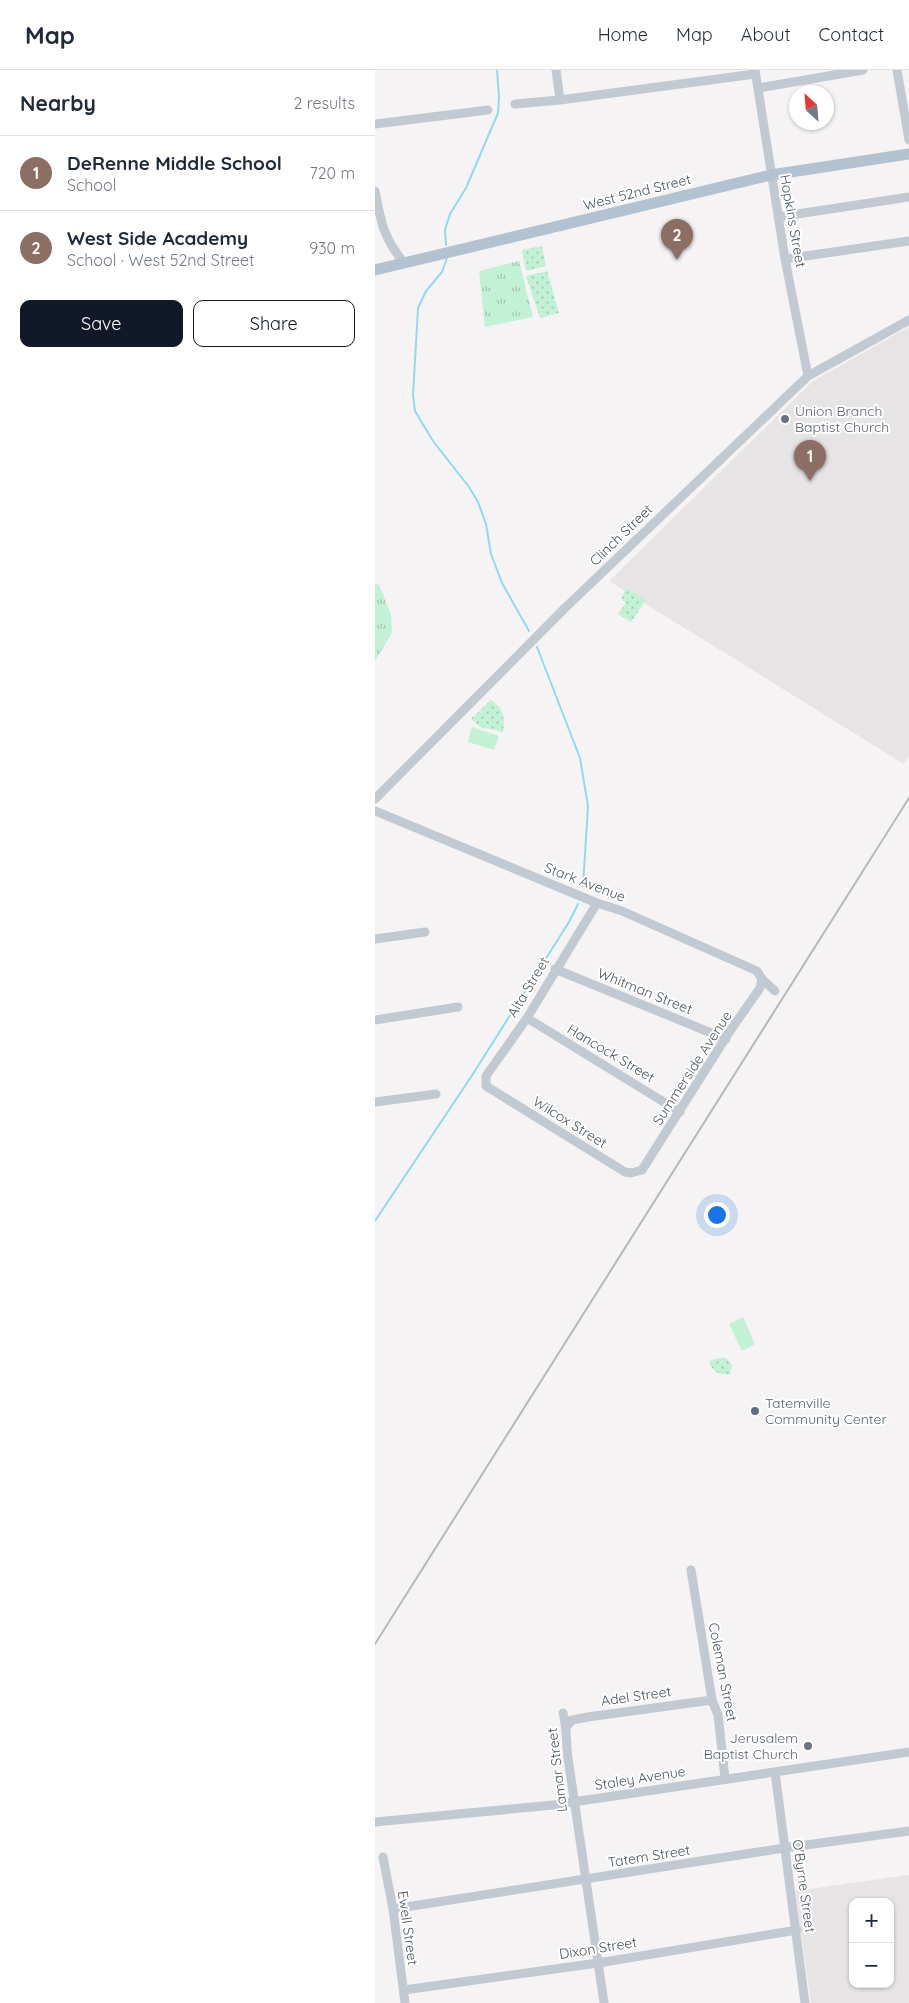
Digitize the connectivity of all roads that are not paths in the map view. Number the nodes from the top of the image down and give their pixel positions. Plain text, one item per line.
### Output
1 (555, 70) edge
2 (863, 70) edge
3 (897, 70) edge
4 (755, 72) edge
5 (758, 88) junction
6 (560, 100) junction
7 (515, 104) dead end
8 (487, 110) dead end
9 (375, 124) edge
10 (909, 140) edge
11 (909, 154) edge
12 (771, 175) junction
13 (375, 191) edge
14 (909, 197) edge
15 (778, 217) junction
16 (909, 241) edge
17 (785, 258) junction
18 (404, 262) junction
19 (375, 270) edge
20 (909, 320) edge
21 (808, 376) junction
22 (375, 799) edge
23 (375, 811) edge
24 (597, 903) junction
25 (425, 932) dead end
26 (375, 939) edge
27 (555, 969) junction
28 (761, 979) junction
29 (775, 991) dead end
30 (458, 1007) dead end
31 (527, 1018) junction
32 (375, 1020) edge
33 (726, 1039) junction
34 (486, 1086) joint
35 (436, 1094) dead end
36 (375, 1102) edge
37 (680, 1112) junction
38 (642, 1170) joint
39 (691, 1570) dead end
40 (711, 1700) junction
41 (563, 1713) dead end
42 (567, 1726) junction
43 (909, 1752) edge
44 (775, 1772) junction
45 (725, 1778) junction
46 (575, 1802) junction
47 (375, 1822) edge
48 (909, 1831) edge
49 (785, 1848) junction
50 (383, 1857) dead end
51 (586, 1879) junction
52 (393, 1909) junction
53 (797, 1930) junction
54 (598, 1963) junction
55 (404, 1990) junction
56 (405, 2003) edge
57 (604, 2003) edge
58 (805, 2003) edge

1 - 6 street
2 - 5 street
3 - 10 street
4 - 5 street, Hopkins Street
4 - 6 street
5 - 12 street, Hopkins Street
6 - 7 street
8 - 9 street
11 - 12 main road, West 52nd Street
12 - 15 street, Hopkins Street
12 - 18 main road, West 52nd Street
13 - 18 street
14 - 15 street
15 - 17 street, Hopkins Street
16 - 17 street
17 - 21 street, Hopkins Street
18 - 19 main road, West 52nd Street
20 - 21 street, Clinch Street
21 - 22 street, Clinch Street
23 - 24 street, Stark Avenue
24 - 27 street, Alta Street
24 - 28 street, Stark Avenue
25 - 26 street
27 - 31 street, Alta Street
27 - 33 street, Whitman Street
28 - 29 street, Stark Avenue
28 - 33 street, Summerside Avenue
30 - 32 street
31 - 34 street, Alta Street
31 - 37 street, Hancock Street
33 - 37 street, Summerside Avenue
34 - 38 street, Wilcox Street
35 - 36 street
37 - 38 street, Summerside Avenue
39 - 40 street, Coleman Street
40 - 42 street, Adel Street
40 - 45 street, Coleman Street
41 - 42 street, Lamar Street
42 - 46 street, Lamar Street
43 - 44 street, Staley Avenue
44 - 45 street, Staley Avenue
44 - 49 street, O'Byrne Street
45 - 46 street, Staley Avenue
46 - 47 street, Staley Avenue
46 - 51 street, Lamar Street
48 - 49 street, Tatem Street
49 - 51 street, Tatem Street
49 - 53 street, O'Byrne Street
50 - 52 street, Ewell Street
51 - 52 street, Tatem Street
51 - 54 street, Lamar Street
52 - 55 street, Ewell Street
53 - 54 street, Dixon Street
53 - 58 street, O'Byrne Street
54 - 55 street, Dixon Street
54 - 57 street, Lamar Street
55 - 56 street, Ewell Street

